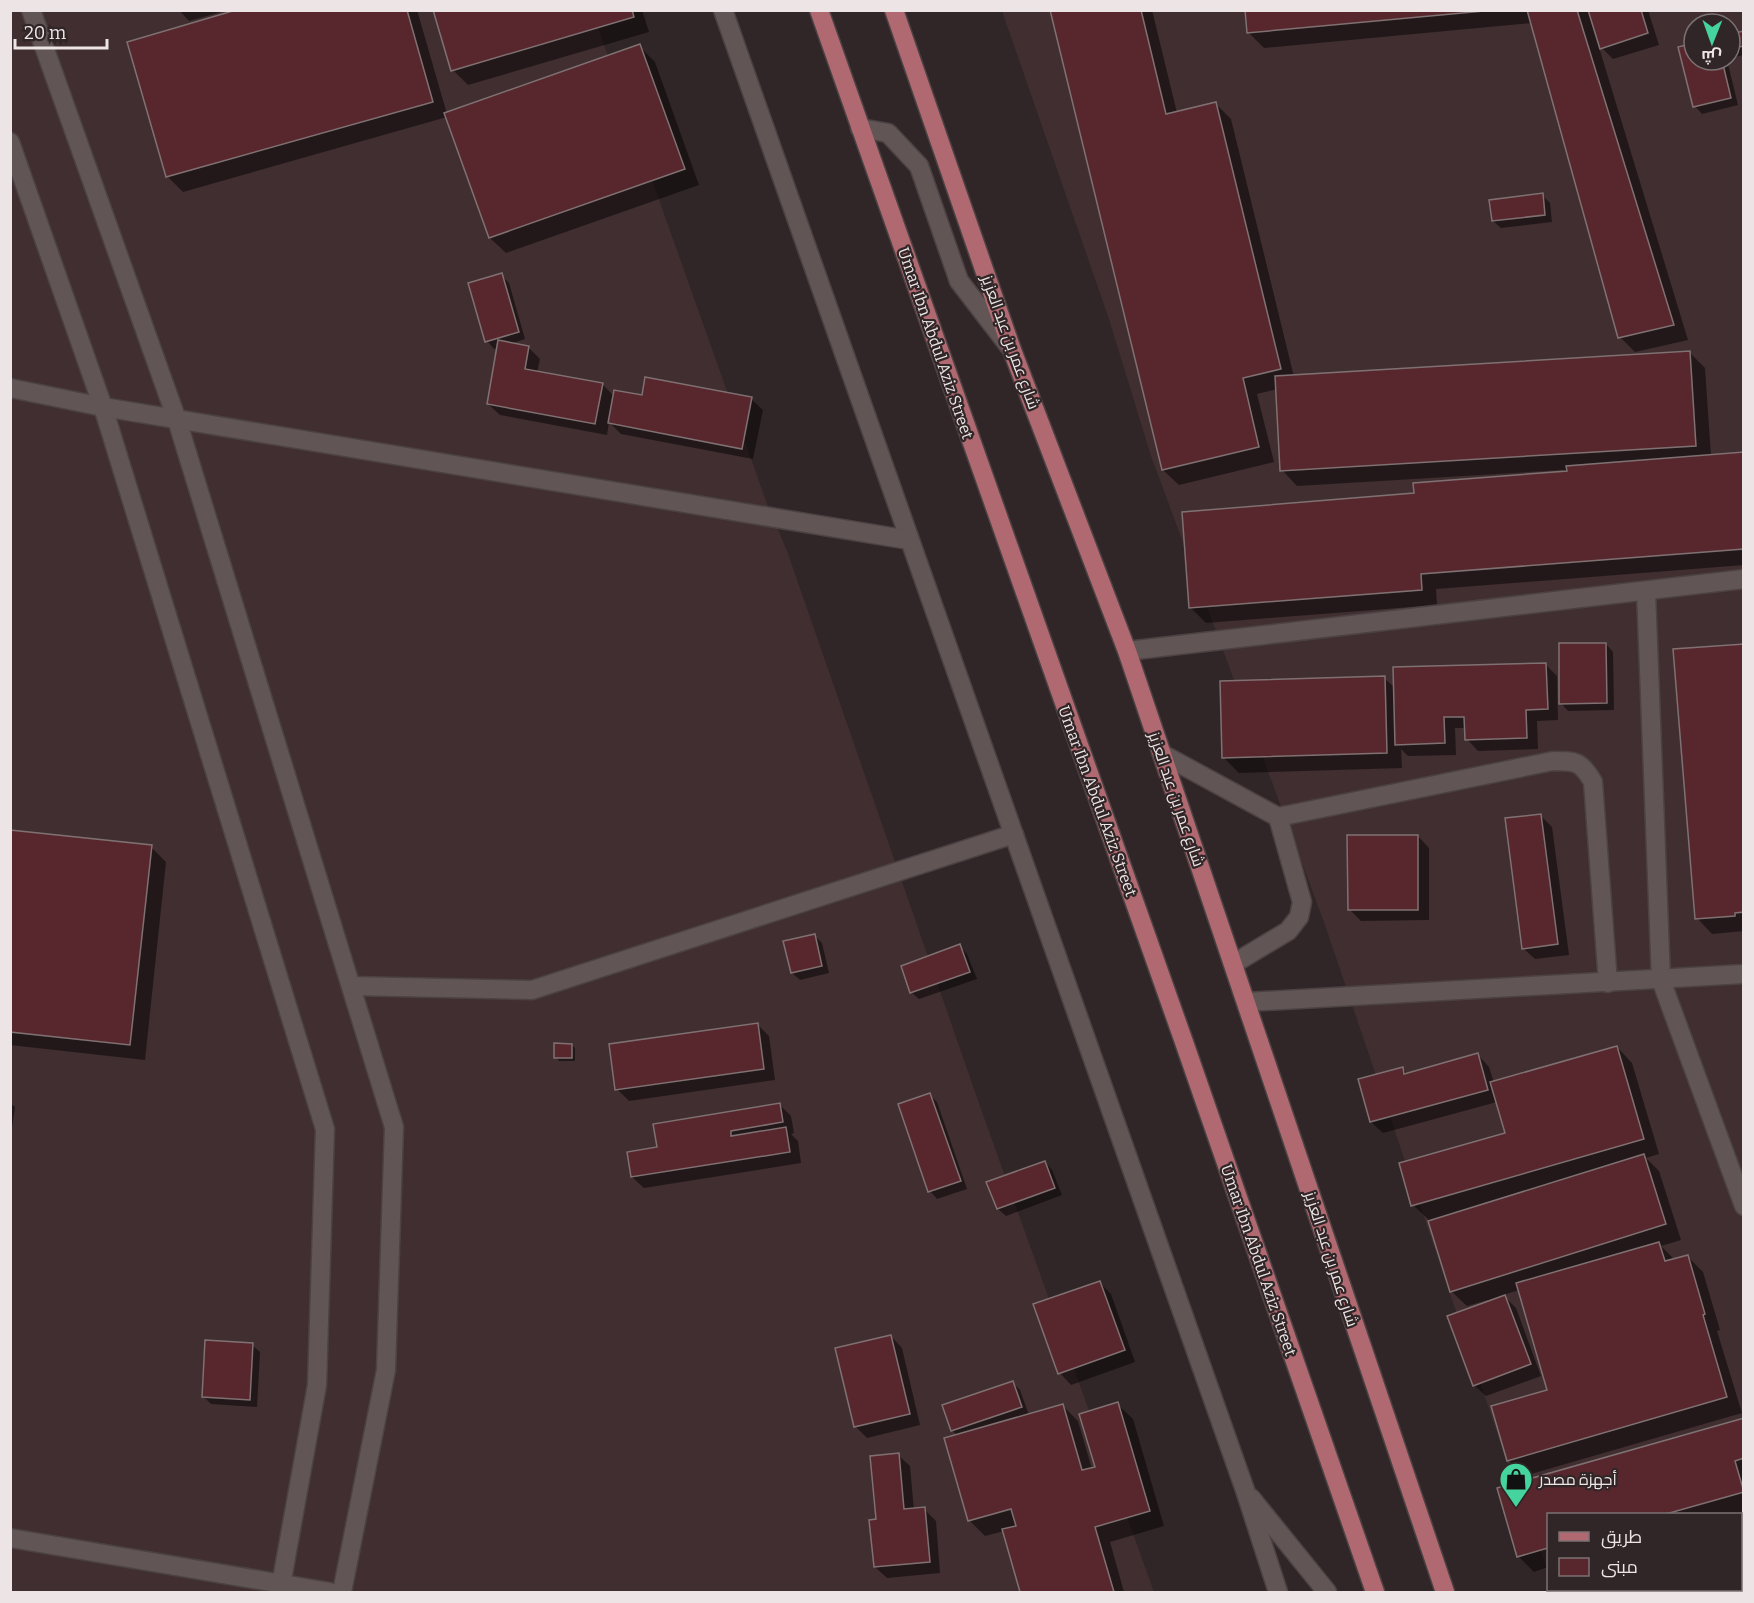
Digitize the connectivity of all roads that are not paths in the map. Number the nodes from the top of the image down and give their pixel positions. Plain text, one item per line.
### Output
1 (31, 10) edge
2 (723, 10) edge
3 (819, 10) edge
4 (894, 10) edge
5 (860, 128) junction
6 (10, 142) edge
7 (1012, 350) junction
8 (10, 388) edge
9 (103, 407) junction
10 (177, 420) junction
11 (909, 540) junction
12 (1743, 579) edge
13 (1647, 591) junction
14 (1128, 651) junction
15 (1162, 754) junction
16 (1278, 817) junction
17 (1014, 834) junction
18 (1233, 964) junction
19 (1743, 974) edge
20 (1661, 980) junction
21 (1608, 983) junction
22 (352, 986) junction
23 (1246, 1002) junction
24 (1743, 1206) edge
25 (1245, 1490) junction
26 (10, 1538) edge
27 (281, 1585) junction
28 (330, 1593) edge
29 (342, 1593) edge
30 (1278, 1593) edge
31 (1327, 1593) edge
32 (1375, 1593) edge
33 (1445, 1593) edge

1 - 10 street
2 - 11 street
3 - 5 main road, Umar Ibn Abdul Aziz Street
4 - 7 main road, شارع عمر بن عبد العزيز
5 - 7 street
5 - 32 main road, Umar Ibn Abdul Aziz Street
6 - 9 street
7 - 14 main road, شارع عمر بن عبد العزيز
8 - 9 street
9 - 10 street
9 - 27 street
10 - 11 street
10 - 22 street
11 - 17 street
12 - 13 street
13 - 14 street
13 - 20 street
14 - 15 main road, شارع عمر بن عبد العزيز
15 - 16 street
15 - 18 main road, شارع عمر بن عبد العزيز
16 - 18 street
16 - 21 street
17 - 22 street
17 - 25 street
18 - 23 main road, شارع عمر بن عبد العزيز
19 - 20 street
20 - 21 street
20 - 24 street
21 - 23 street
22 - 29 street
23 - 33 main road, شارع عمر بن عبد العزيز
25 - 30 street
25 - 31 street
26 - 27 street
27 - 28 street

